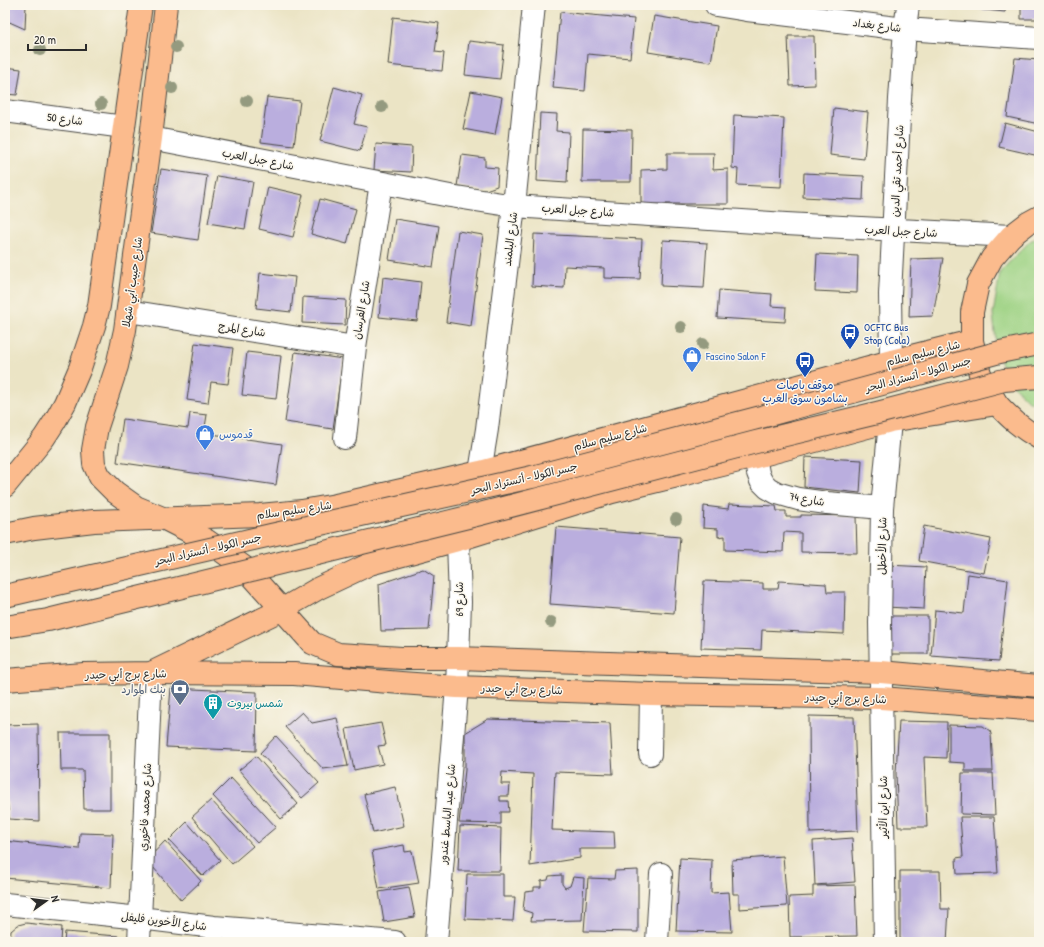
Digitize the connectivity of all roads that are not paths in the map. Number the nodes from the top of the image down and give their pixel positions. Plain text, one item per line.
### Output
1 (534, 5) edge
2 (716, 5) edge
3 (908, 5) edge
4 (138, 7) edge
5 (165, 15) edge
6 (905, 29) junction
7 (1039, 38) edge
8 (5, 111) edge
9 (124, 127) junction
10 (151, 138) junction
11 (381, 182) junction
12 (514, 206) junction
13 (1039, 217) edge
14 (894, 231) junction
15 (1010, 236) junction
16 (128, 311) junction
17 (972, 341) junction
18 (1039, 344) edge
19 (355, 347) junction
20 (891, 361) junction
21 (1039, 377) edge
22 (997, 404) junction
23 (890, 421) junction
24 (346, 438) dead end
25 (1039, 438) edge
26 (755, 457) junction
27 (480, 472) junction
28 (5, 486) edge
29 (882, 508) junction
30 (164, 519) junction
31 (5, 534) edge
32 (458, 540) junction
33 (5, 596) edge
34 (283, 609) junction
35 (5, 627) edge
36 (458, 658) junction
37 (880, 672) junction
38 (151, 673) junction
39 (5, 680) edge
40 (1039, 686) edge
41 (457, 687) junction
42 (651, 694) junction
43 (881, 698) junction
44 (1039, 710) edge
45 (650, 754) dead end
46 (661, 874) dead end
47 (5, 904) edge
48 (140, 918) junction
49 (283, 938) edge
50 (139, 942) edge
51 (395, 942) edge
52 (436, 942) edge
53 (657, 942) edge
54 (885, 942) edge

1 - 12 street, شارع البلمند
2 - 6 street, شارع بغداد
3 - 6 street, شارع أحمد تقي الدين
4 - 5 main road
4 - 9 main road
5 - 10 main road, شارع حبيب أبي شهلا
6 - 7 street, شارع بغداد
6 - 14 street, شارع أحمد تقي الدين
8 - 9 street, شارع 50
9 - 28 main road
10 - 11 street, شارع جبل العرب
10 - 16 main road, شارع حبيب أبي شهلا
11 - 12 street, شارع جبل العرب
11 - 19 street, شارع الفرسان
12 - 14 street, شارع جبل العرب
12 - 27 street, شارع البلمند
13 - 15 main road
14 - 15 street, شارع جبل العرب
14 - 20 street, شارع أحمد تقي الدين
15 - 17 main road
16 - 19 street, شارع المرج
16 - 30 main road, شارع حبيب أبي شهلا
17 - 20 main road, شارع سليم سلام
17 - 22 main road, شارع سليم سلام
18 - 33 main road, جسر الكولا - أتستراد البحر, bridge
19 - 24 street, شارع الفرسان
20 - 27 main road, شارع سليم سلام
21 - 35 main road, جسر الكولا - أتستراد البحر, bridge
22 - 23 main road
22 - 25 main road, شارع سليم سلام
23 - 26 main road
23 - 29 street, شارع الأخطل
26 - 29 street, شارع 74
26 - 32 main road
27 - 30 main road, شارع سليم سلام
29 - 37 street, شارع الأخطل
30 - 31 main road, شارع سليم سلام
30 - 34 main road
32 - 34 main road
32 - 36 street, شارع 69
34 - 36 main road
34 - 38 main road
36 - 37 main road
36 - 41 street, شارع 69
37 - 40 main road
37 - 43 street, شارع ابن الأثير
38 - 39 main road, شارع برج أبي حيدر
38 - 41 main road, شارع برج أبي حيدر
38 - 48 street, شارع محمد فاخوري
41 - 42 main road, شارع برج أبي حيدر
41 - 52 street, شارع عبد الباسط غندور
42 - 43 main road, شارع برج أبي حيدر
42 - 45 street
43 - 44 main road, شارع برج أبي حيدر
43 - 54 street, شارع ابن الأثير
46 - 53 street
47 - 48 street, شارع الأخوين فليفل
48 - 49 street, شارع الأخوين فليفل
48 - 50 street, شارع محمد فاخوري
49 - 51 street, شارع الأخوين فليفل

